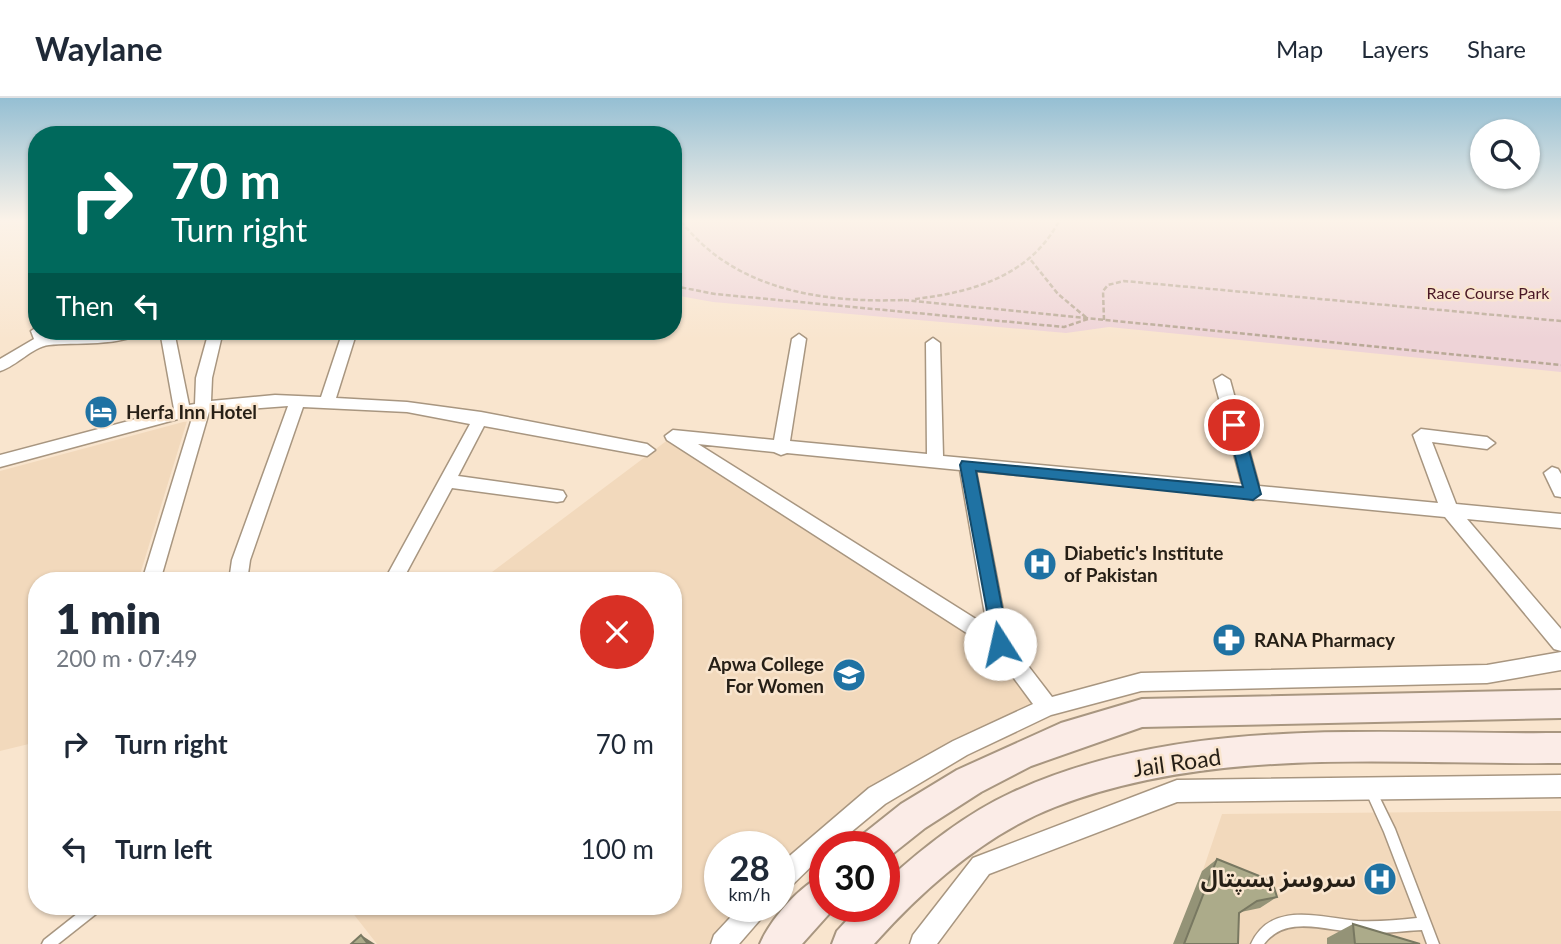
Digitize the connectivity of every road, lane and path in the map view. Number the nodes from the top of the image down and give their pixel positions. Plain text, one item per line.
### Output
1 (723, 260) edge
2 (1028, 260) edge
3 (1031, 260) edge
4 (682, 288) edge
5 (904, 300) junction
6 (878, 301) junction
7 (872, 309) junction
8 (1088, 319) junction
9 (1104, 320) junction
10 (1561, 321) edge
11 (28, 338) edge
12 (799, 339) dead end
13 (169, 340) edge
14 (214, 340) edge
15 (347, 340) edge
16 (933, 343) dead end
17 (1561, 365) edge
18 (0, 366) edge
19 (1222, 380) dead end
20 (327, 401) junction
21 (297, 402) junction
22 (203, 407) junction
23 (182, 412) junction
24 (481, 418) junction
25 (1487, 443) dead end
26 (781, 449) junction
27 (647, 450) dead end
28 (0, 461) edge
29 (935, 462) junction
30 (967, 465) junction
31 (1552, 472) dead end
32 (448, 481) junction
33 (1561, 491) edge
34 (1253, 494) junction
35 (557, 496) dead end
36 (1450, 511) junction
37 (1561, 521) edge
38 (153, 572) edge
39 (239, 572) edge
40 (398, 572) edge
41 (1000, 644) junction
42 (1559, 660) edge
43 (1561, 704) edge
44 (1048, 707) junction
45 (1561, 748) edge
46 (1561, 786) edge
47 (1370, 790) junction
48 (894, 831) edge
49 (795, 864) edge
50 (809, 909) edge
51 (85, 915) edge
52 (743, 922) edge
53 (1424, 924) junction
54 (48, 944) edge
55 (723, 944) edge
56 (778, 944) edge
57 (850, 944) edge
58 (922, 944) edge
59 (1257, 944) edge
60 (1433, 944) edge

1 - 6 path
2 - 5 path
3 - 8 path
4 - 7 path
5 - 6 path
5 - 8 path
6 - 7 path
7 - 8 path
8 - 9 path
9 - 10 path
9 - 17 path
11 - 18 street
12 - 26 street
13 - 23 street
14 - 22 street
15 - 20 street
16 - 29 street
19 - 34 street
20 - 21 street
20 - 24 street
21 - 22 street
21 - 39 street
22 - 23 street
22 - 38 street
23 - 28 street
24 - 27 street
24 - 32 street
25 - 36 street
26 - 29 street
26 - 41 street
29 - 30 street
30 - 34 street
30 - 41 street
31 - 33 street
32 - 35 street
32 - 40 street
34 - 36 street
36 - 37 street
36 - 42 street
41 - 44 street
42 - 44 street
43 - 48 main road
44 - 49 street
45 - 57 main road, Jail Road
46 - 47 street
47 - 53 lane
47 - 58 street
50 - 56 main road
51 - 54 lane
52 - 55 street
53 - 59 lane
53 - 60 lane

